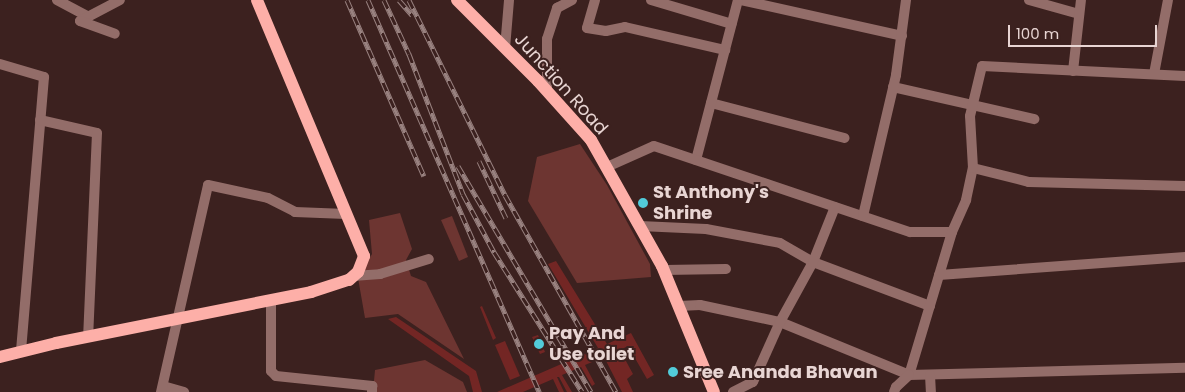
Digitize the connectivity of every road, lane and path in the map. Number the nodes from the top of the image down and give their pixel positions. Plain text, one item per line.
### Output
1 (58, 0) edge
2 (120, 0) edge
3 (257, 0) edge
4 (457, 0) edge
5 (509, 0) edge
6 (572, 0) edge
7 (595, 0) edge
8 (651, 0) edge
9 (740, 0) edge
10 (906, 0) edge
11 (1029, 0) edge
12 (1081, 0) edge
13 (1168, 0) edge
14 (1079, 14) junction
15 (87, 16) junction
16 (732, 24) junction
17 (115, 34) dead end
18 (902, 36) junction
19 (505, 48) junction
20 (725, 50) junction
21 (0, 64) edge
22 (1073, 71) junction
23 (1154, 74) junction
24 (1185, 76) edge
25 (894, 87) junction
26 (547, 91) junction
27 (711, 103) junction
28 (973, 106) junction
29 (1034, 118) dead end
30 (40, 120) junction
31 (844, 138) dead end
32 (696, 160) junction
33 (607, 167) junction
34 (973, 168) junction
35 (1185, 186) edge
36 (835, 207) junction
37 (346, 214) junction
38 (863, 216) junction
39 (640, 226) junction
40 (952, 232) junction
41 (1185, 257) edge
42 (429, 259) dead end
43 (813, 262) junction
44 (726, 269) dead end
45 (664, 270) junction
46 (939, 275) junction
47 (353, 276) junction
48 (271, 300) junction
49 (679, 306) junction
50 (930, 306) junction
51 (178, 319) junction
52 (780, 322) junction
53 (88, 337) junction
54 (21, 352) junction
55 (0, 357) edge
56 (1185, 368) edge
57 (930, 375) junction
58 (909, 376) junction
59 (162, 389) edge
60 (184, 392) edge
61 (372, 392) edge
62 (714, 392) edge
63 (733, 392) edge
64 (894, 392) edge
65 (931, 392) edge

1 - 15 street
2 - 15 street
3 - 37 main road
4 - 19 main road, Junction Road
5 - 19 street
6 - 26 street
7 - 20 street
8 - 16 street
9 - 16 street
9 - 18 street
10 - 18 street
11 - 14 street
12 - 14 street
13 - 23 street
14 - 22 street
15 - 17 street
16 - 20 street
18 - 25 street
19 - 26 main road, Junction Road
20 - 27 street
21 - 30 street
22 - 23 street
22 - 28 street
23 - 24 street
25 - 28 street
25 - 38 street
26 - 33 main road, Junction Road
27 - 31 street
27 - 32 street
28 - 29 street
28 - 34 street
30 - 53 street
30 - 54 street
32 - 33 street
32 - 36 street
33 - 39 main road, Junction Road
34 - 35 street
34 - 40 street
36 - 38 street
36 - 43 street
37 - 47 main road
37 - 51 street
38 - 40 street
39 - 43 street
39 - 45 main road, Junction Road
40 - 46 street
41 - 46 street
42 - 47 street
43 - 50 street
43 - 52 street
44 - 45 street
45 - 49 main road, Junction Road
46 - 50 street
47 - 48 main road
48 - 51 main road
48 - 61 street
49 - 52 street
49 - 62 main road, Junction Road
50 - 58 street
51 - 53 main road
51 - 59 street
52 - 58 street
52 - 63 street
53 - 54 main road
54 - 55 main road
56 - 57 street
57 - 58 street
57 - 65 street
58 - 64 street
59 - 60 street

